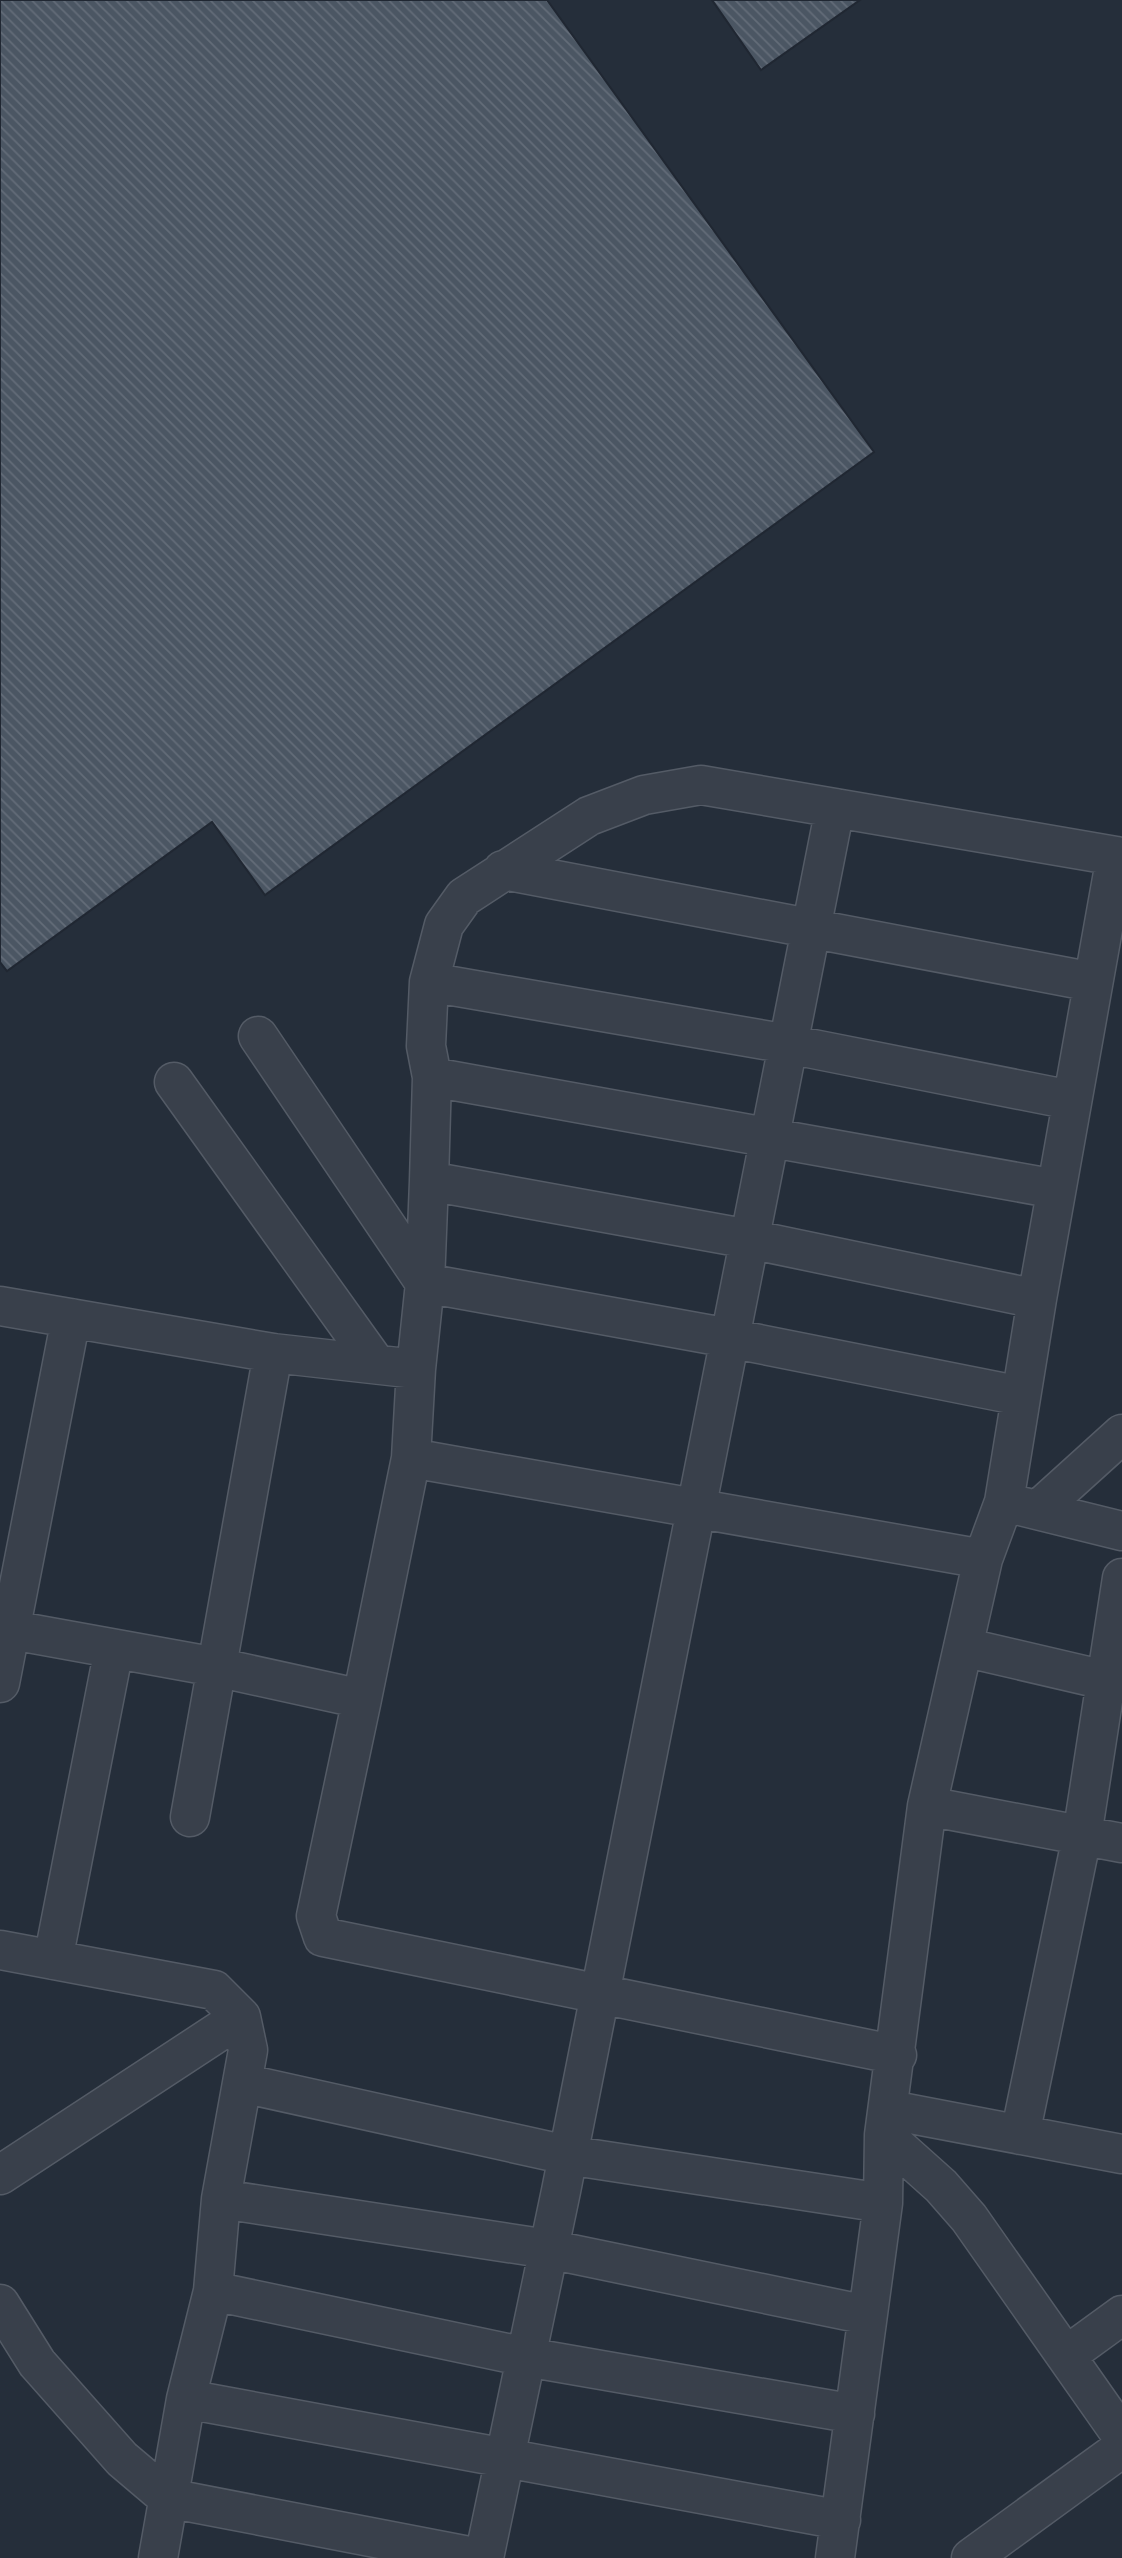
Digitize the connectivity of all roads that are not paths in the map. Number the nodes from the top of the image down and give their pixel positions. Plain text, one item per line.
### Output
1 (835, 808) junction
2 (1119, 856) edge
3 (503, 870) junction
4 (811, 930) junction
5 (1105, 964) edge
6 (429, 982) junction
7 (257, 1036) dead end
8 (788, 1044) junction
9 (432, 1077) junction
10 (174, 1082) dead end
11 (1071, 1100) junction
12 (770, 1136) junction
13 (429, 1181) junction
14 (1056, 1189) junction
15 (749, 1239) junction
16 (425, 1283) junction
17 (1037, 1299) junction
18 (0, 1306) edge
19 (71, 1318) junction
20 (729, 1338) junction
21 (274, 1353) junction
22 (376, 1364) junction
23 (416, 1369) junction
24 (1021, 1396) junction
25 (1122, 1434) edge
26 (411, 1458) junction
27 (1021, 1506) junction
28 (695, 1509) junction
29 (1122, 1531) edge
30 (983, 1559) junction
31 (1122, 1577) edge
32 (5, 1630) edge
33 (963, 1647) junction
34 (114, 1648) junction
35 (216, 1667) junction
36 (1113, 1682) edge
37 (0, 1683) edge
38 (362, 1699) junction
39 (927, 1806) junction
40 (190, 1817) dead end
41 (1082, 1836) junction
42 (1122, 1843) edge
43 (0, 1950) edge
44 (53, 1960) junction
45 (599, 1996) junction
46 (241, 2017) junction
47 (897, 2055) junction
48 (242, 2082) junction
49 (887, 2122) junction
50 (1020, 2135) junction
51 (1122, 2154) edge
52 (567, 2155) junction
53 (0, 2175) edge
54 (221, 2199) junction
55 (883, 2203) junction
56 (548, 2249) junction
57 (213, 2291) junction
58 (0, 2304) edge
59 (867, 2315) junction
60 (1122, 2315) edge
61 (1067, 2355) junction
62 (526, 2357) junction
63 (186, 2399) junction
64 (855, 2414) junction
65 (1122, 2436) edge
66 (1122, 2448) edge
67 (505, 2459) junction
68 (168, 2498) junction
69 (841, 2520) junction
70 (158, 2558) edge
71 (482, 2558) edge
72 (835, 2558) edge
73 (971, 2558) edge

1 - 2 street
1 - 3 street
1 - 4 street
2 - 5 street
3 - 4 street
3 - 6 street
4 - 5 street
4 - 8 street
5 - 11 street
6 - 8 street
6 - 9 street
7 - 16 street
8 - 11 street
8 - 12 street
9 - 12 street
9 - 13 street
10 - 22 street
11 - 14 street
12 - 14 street
12 - 15 street
13 - 15 street
13 - 16 street
14 - 17 street
15 - 17 street
15 - 20 street
16 - 20 street
16 - 23 street
17 - 24 street
18 - 19 street
19 - 21 street
19 - 32 street
20 - 24 street
20 - 28 street
21 - 22 street
21 - 35 street
22 - 23 street
23 - 26 street
24 - 27 street
25 - 27 street
26 - 28 street
26 - 38 street
27 - 29 street
27 - 30 street
28 - 30 street
28 - 45 street
30 - 33 street
31 - 36 street
32 - 34 street
32 - 37 street
33 - 36 street
33 - 39 street
34 - 35 street
34 - 44 street
35 - 38 street
35 - 40 street
36 - 41 street
38 - 45 street
39 - 41 street
39 - 47 street
41 - 42 street
41 - 50 street
43 - 44 street
44 - 46 street
45 - 47 street
45 - 52 street
46 - 48 street
46 - 53 street
47 - 49 street
48 - 52 street
48 - 54 street
49 - 50 street
49 - 55 street
49 - 61 street
50 - 51 street
52 - 55 street
52 - 56 street
54 - 56 street
54 - 57 street
55 - 59 street
56 - 59 street
56 - 62 street
57 - 62 street
57 - 63 street
58 - 68 street
59 - 64 street
60 - 61 street
61 - 65 street
62 - 64 street
62 - 67 street
63 - 67 street
63 - 68 street
64 - 69 street
66 - 73 street
67 - 69 street
67 - 71 street
68 - 70 street
68 - 71 street
69 - 72 street

